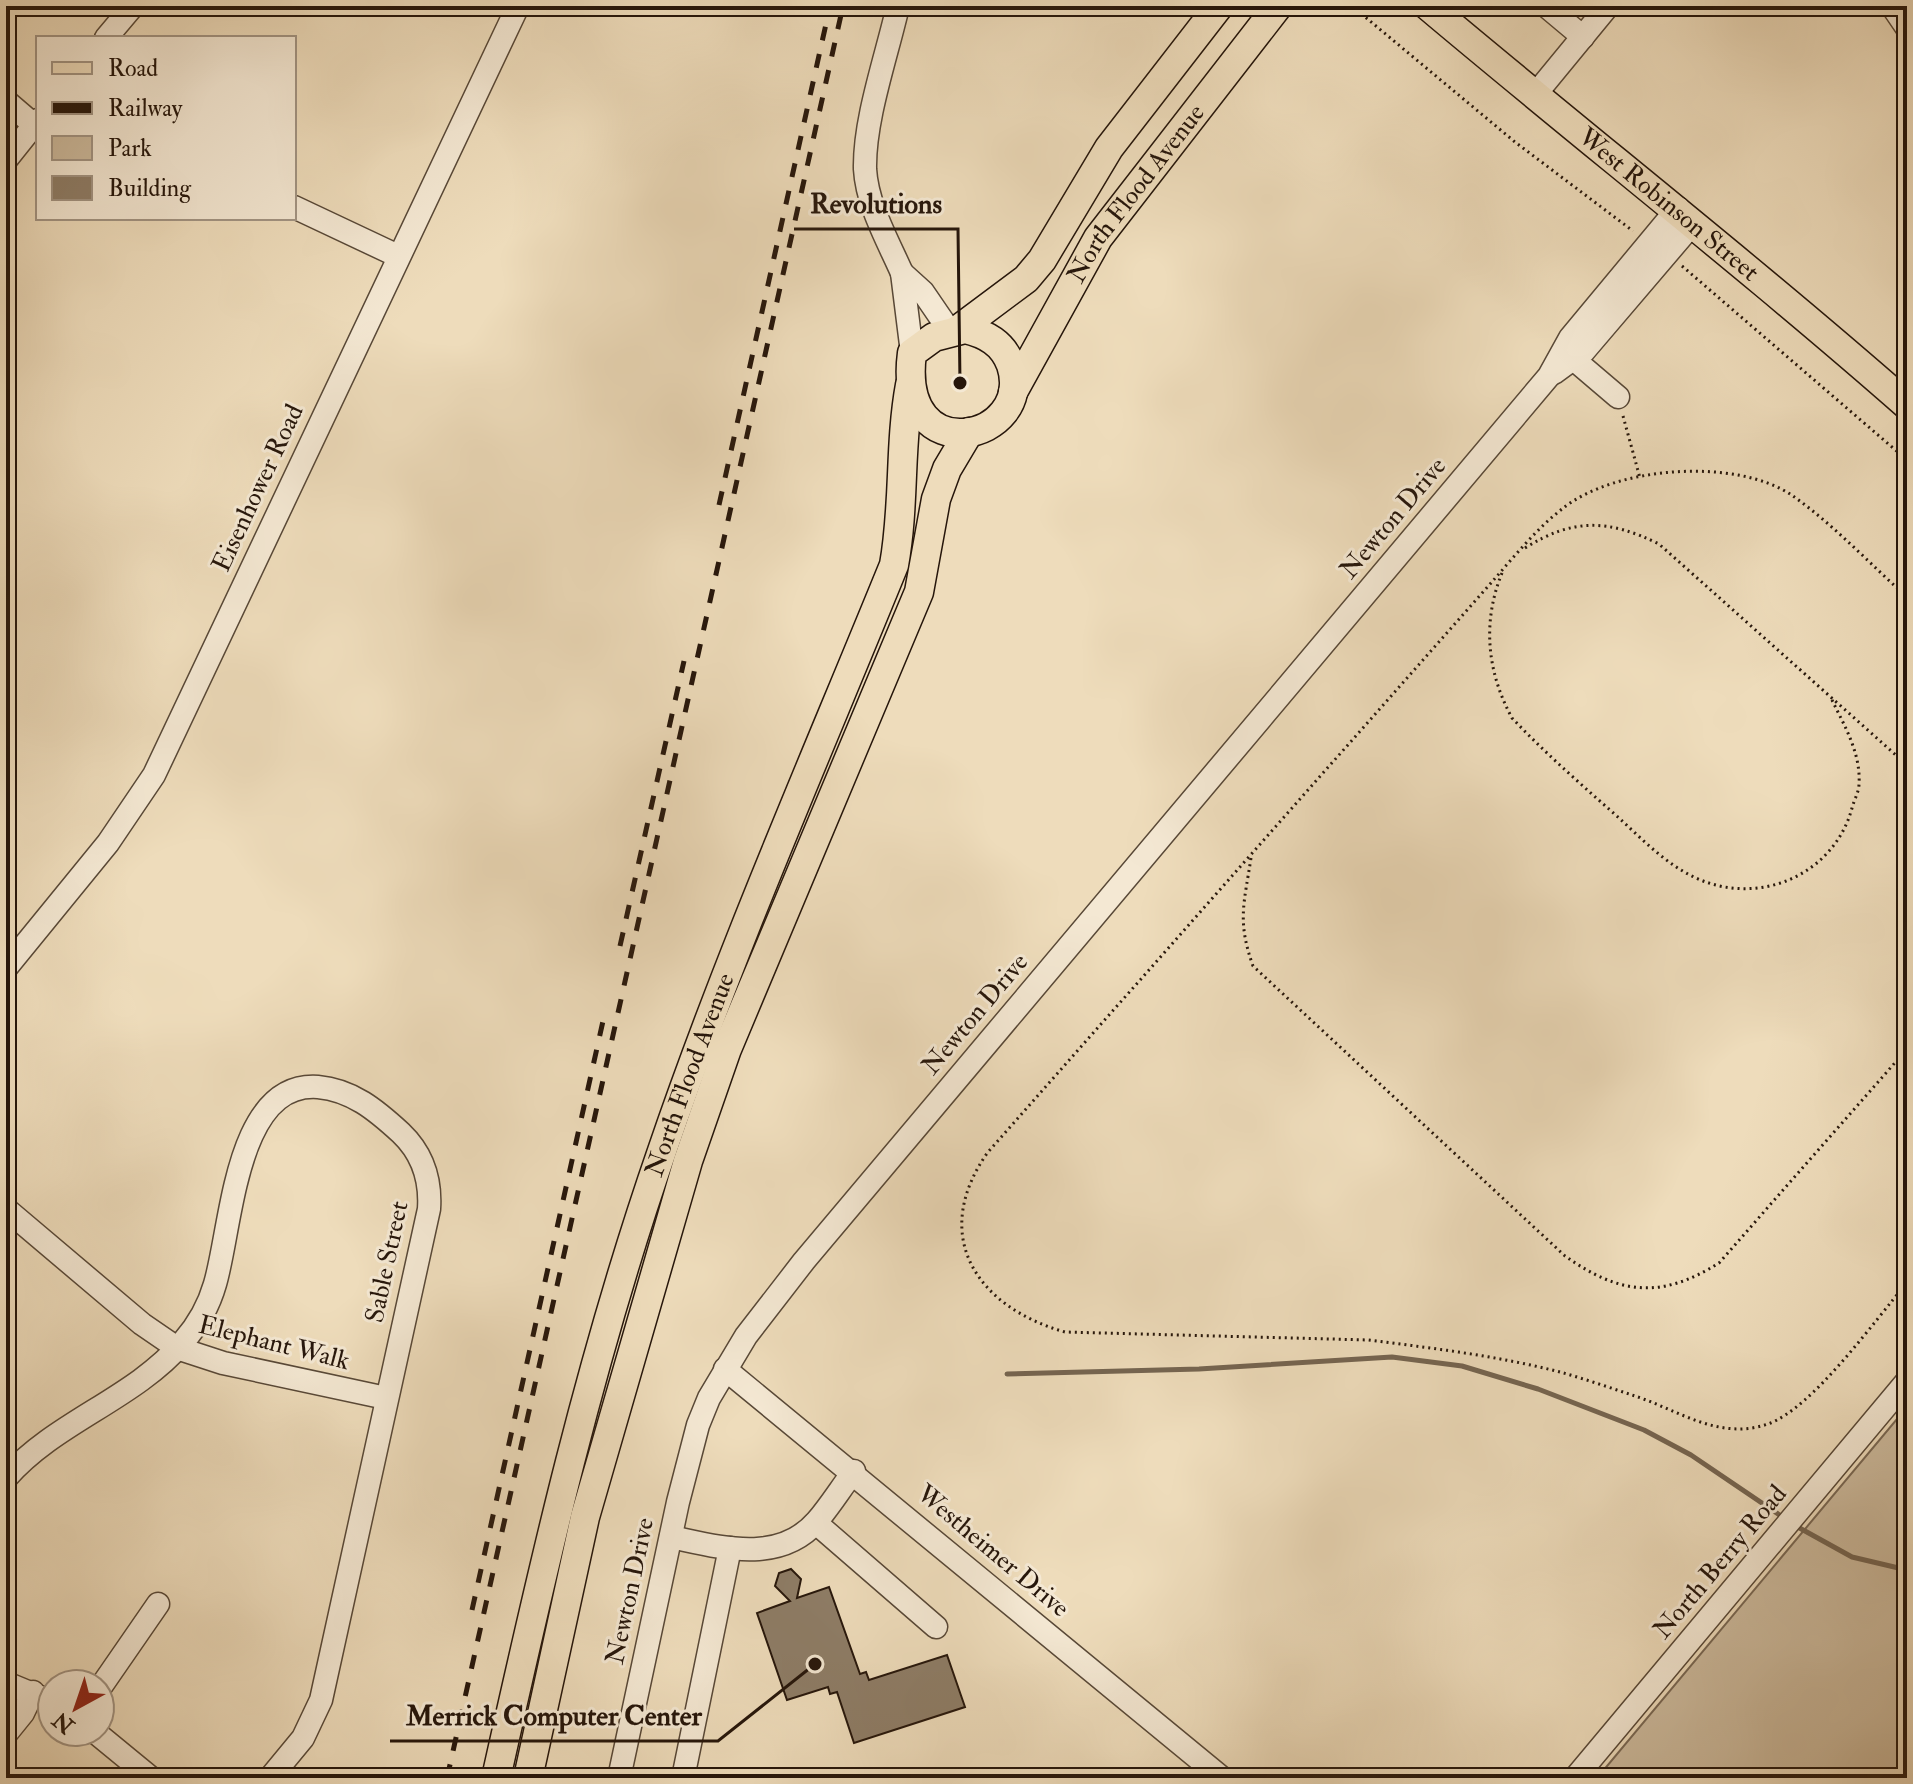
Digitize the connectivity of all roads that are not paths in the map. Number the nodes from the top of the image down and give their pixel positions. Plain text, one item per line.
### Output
1 (133, 6) edge
2 (518, 6) edge
3 (898, 6) edge
4 (1219, 6) edge
5 (1278, 6) edge
6 (1428, 6) edge
7 (1546, 6) edge
8 (1608, 6) edge
9 (1892, 6) edge
10 (1907, 28) edge
11 (108, 36) edge
12 (1583, 37) junction
13 (1534, 96) junction
14 (6, 101) edge
15 (36, 122) edge
16 (6, 160) edge
17 (296, 208) edge
18 (1686, 215) junction
19 (398, 256) junction
20 (902, 273) junction
21 (954, 330) junction
22 (912, 353) junction
23 (1569, 354) junction
24 (910, 385) junction
25 (1013, 392) junction
26 (1618, 397) road end
27 (1907, 405) edge
28 (969, 432) junction
29 (6, 968) edge
30 (6, 1209) edge
31 (177, 1348) junction
32 (725, 1369) junction
33 (1907, 1381) edge
34 (386, 1398) junction
35 (9, 1469) edge
36 (854, 1471) junction
37 (816, 1523) junction
38 (671, 1537) junction
39 (730, 1548) junction
40 (158, 1604) dead end
41 (936, 1627) dead end
42 (114, 1668) edge
43 (6, 1683) edge
44 (36, 1695) edge
45 (36, 1702) edge
46 (6, 1734) edge
47 (111, 1748) edge
48 (137, 1774) edge
49 (270, 1778) edge
50 (496, 1778) edge
51 (528, 1778) edge
52 (619, 1778) edge
53 (683, 1778) edge
54 (1222, 1778) edge
55 (1575, 1778) edge

1 - 11 street
2 - 19 street, Eisenhower Road
3 - 20 street
4 - 21 main road, North Flood Avenue
5 - 25 main road, North Flood Avenue
6 - 13 main road, West Robinson Street
7 - 12 street
8 - 12 street
9 - 10 street
12 - 13 street
13 - 18 main road, West Robinson Street
14 - 15 street
15 - 16 street
17 - 19 street
18 - 23 street, Newton Drive
18 - 27 main road, West Robinson Street
19 - 29 street, Eisenhower Road
20 - 21 street
20 - 22 street
21 - 22 main road
21 - 25 main road
22 - 24 main road
23 - 26 street
23 - 32 street, Newton Drive
24 - 28 main road
24 - 50 main road, North Flood Avenue
25 - 28 main road
28 - 51 main road, North Flood Avenue
30 - 31 street, Elephant Walk
31 - 34 street, Elephant Walk
31 - 34 street, Sable Street
31 - 35 street, Sable Street
32 - 36 street, Westheimer Drive
32 - 38 street, Newton Drive
33 - 55 street, North Berry Road
34 - 49 street, Sable Street
36 - 37 street
36 - 54 street, Westheimer Drive
37 - 39 street
37 - 41 street
38 - 39 street
38 - 52 street, Newton Drive
39 - 53 street
40 - 42 street
43 - 44 street
45 - 46 street
47 - 48 street

